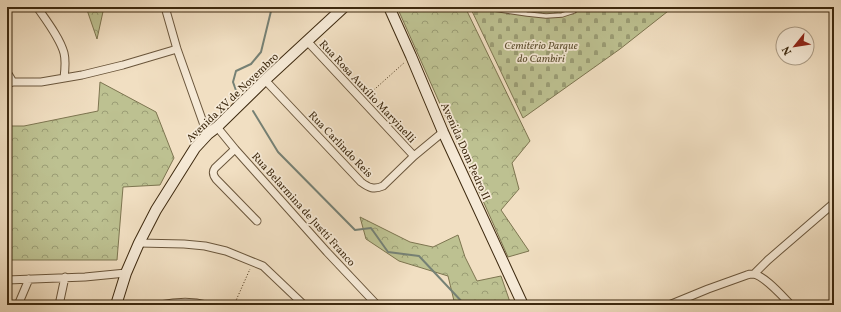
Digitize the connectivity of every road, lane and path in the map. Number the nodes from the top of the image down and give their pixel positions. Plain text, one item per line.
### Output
1 (37, 7) edge
2 (165, 7) edge
3 (344, 7) edge
4 (389, 7) edge
5 (480, 7) edge
6 (579, 7) edge
7 (41, 11) edge
8 (307, 41) junction
9 (178, 49) junction
10 (411, 56) junction
11 (7, 72) edge
12 (64, 78) junction
13 (265, 80) junction
14 (10, 83) edge
15 (361, 100) junction
16 (217, 127) junction
17 (443, 132) junction
18 (208, 134) junction
19 (235, 149) junction
20 (414, 156) junction
21 (834, 203) edge
22 (257, 221) dead end
23 (139, 243) junction
24 (254, 262) junction
25 (126, 273) junction
26 (754, 274) junction
27 (65, 278) junction
28 (29, 279) junction
29 (7, 280) edge
30 (18, 305) edge
31 (59, 305) edge
32 (116, 305) edge
33 (160, 305) edge
34 (207, 305) edge
35 (234, 305) edge
36 (304, 305) edge
37 (377, 305) edge
38 (523, 305) edge
39 (669, 305) edge
40 (790, 305) edge

1 - 7 street
2 - 9 street
3 - 8 street, Avenida XV de Novembro
4 - 10 street, Avenida Dom Pedro II
5 - 6 lane
7 - 12 street
8 - 13 street, Avenida XV de Novembro
8 - 15 street, Rua Rosa Auxílio Maryinelli
9 - 12 street
9 - 18 street
10 - 15 path
10 - 17 street, Avenida Dom Pedro II
11 - 14 street
12 - 14 street
13 - 16 street, Avenida XV de Novembro
13 - 20 street, Rua Carlindo Reis
15 - 20 street, Rua Rosa Auxílio Maryinelli
16 - 18 street, Avenida XV de Novembro
16 - 19 street, Rua Belarmina de Justti Franco
17 - 20 street, Rua Carlindo Reis
17 - 38 street, Avenida Dom Pedro II
18 - 23 street, Avenida XV de Novembro
19 - 22 street
19 - 37 street, Rua Belarmina de Justti Franco
21 - 26 street
23 - 24 street
23 - 25 street, Avenida XV de Novembro
24 - 35 path
24 - 36 street
25 - 27 street
25 - 32 street, Avenida XV de Novembro
26 - 39 street
26 - 40 street
27 - 28 street
27 - 31 street
28 - 29 street
28 - 30 street
33 - 34 street

